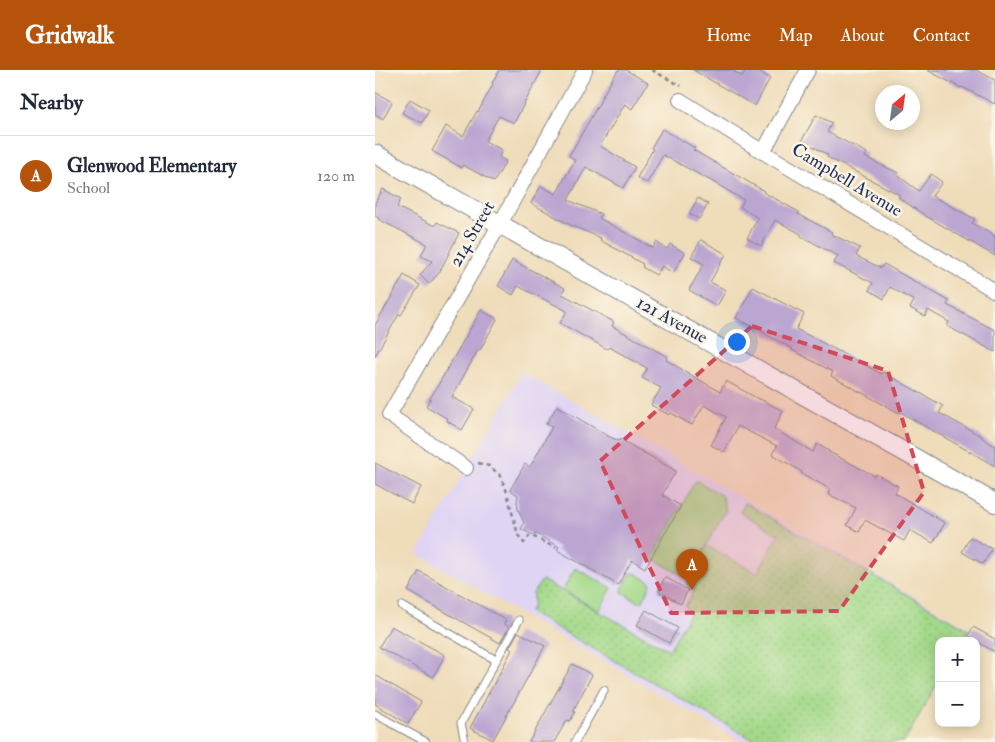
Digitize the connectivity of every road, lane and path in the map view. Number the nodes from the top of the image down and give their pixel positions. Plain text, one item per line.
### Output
1 (585, 70) edge
2 (652, 70) edge
3 (809, 70) edge
4 (680, 100) joint
5 (763, 152) junction
6 (375, 154) edge
7 (501, 224) junction
8 (995, 291) edge
9 (471, 465) joint
10 (995, 503) edge
11 (556, 548) dead end
12 (402, 606) dead end
13 (519, 620) dead end
14 (496, 660) junction
15 (604, 690) dead end
16 (375, 714) edge
17 (463, 741) edge
18 (426, 742) edge
19 (575, 742) edge

1 - 7 street, 214 Street
2 - 4 path
3 - 5 street
4 - 5 street, Campbell Avenue
5 - 8 street, Campbell Avenue
6 - 7 street, 121 Avenue
7 - 9 street, 214 Street
7 - 10 street, 121 Avenue
9 - 11 path
12 - 14 lane
13 - 14 lane
14 - 17 lane
15 - 19 lane
16 - 18 lane

